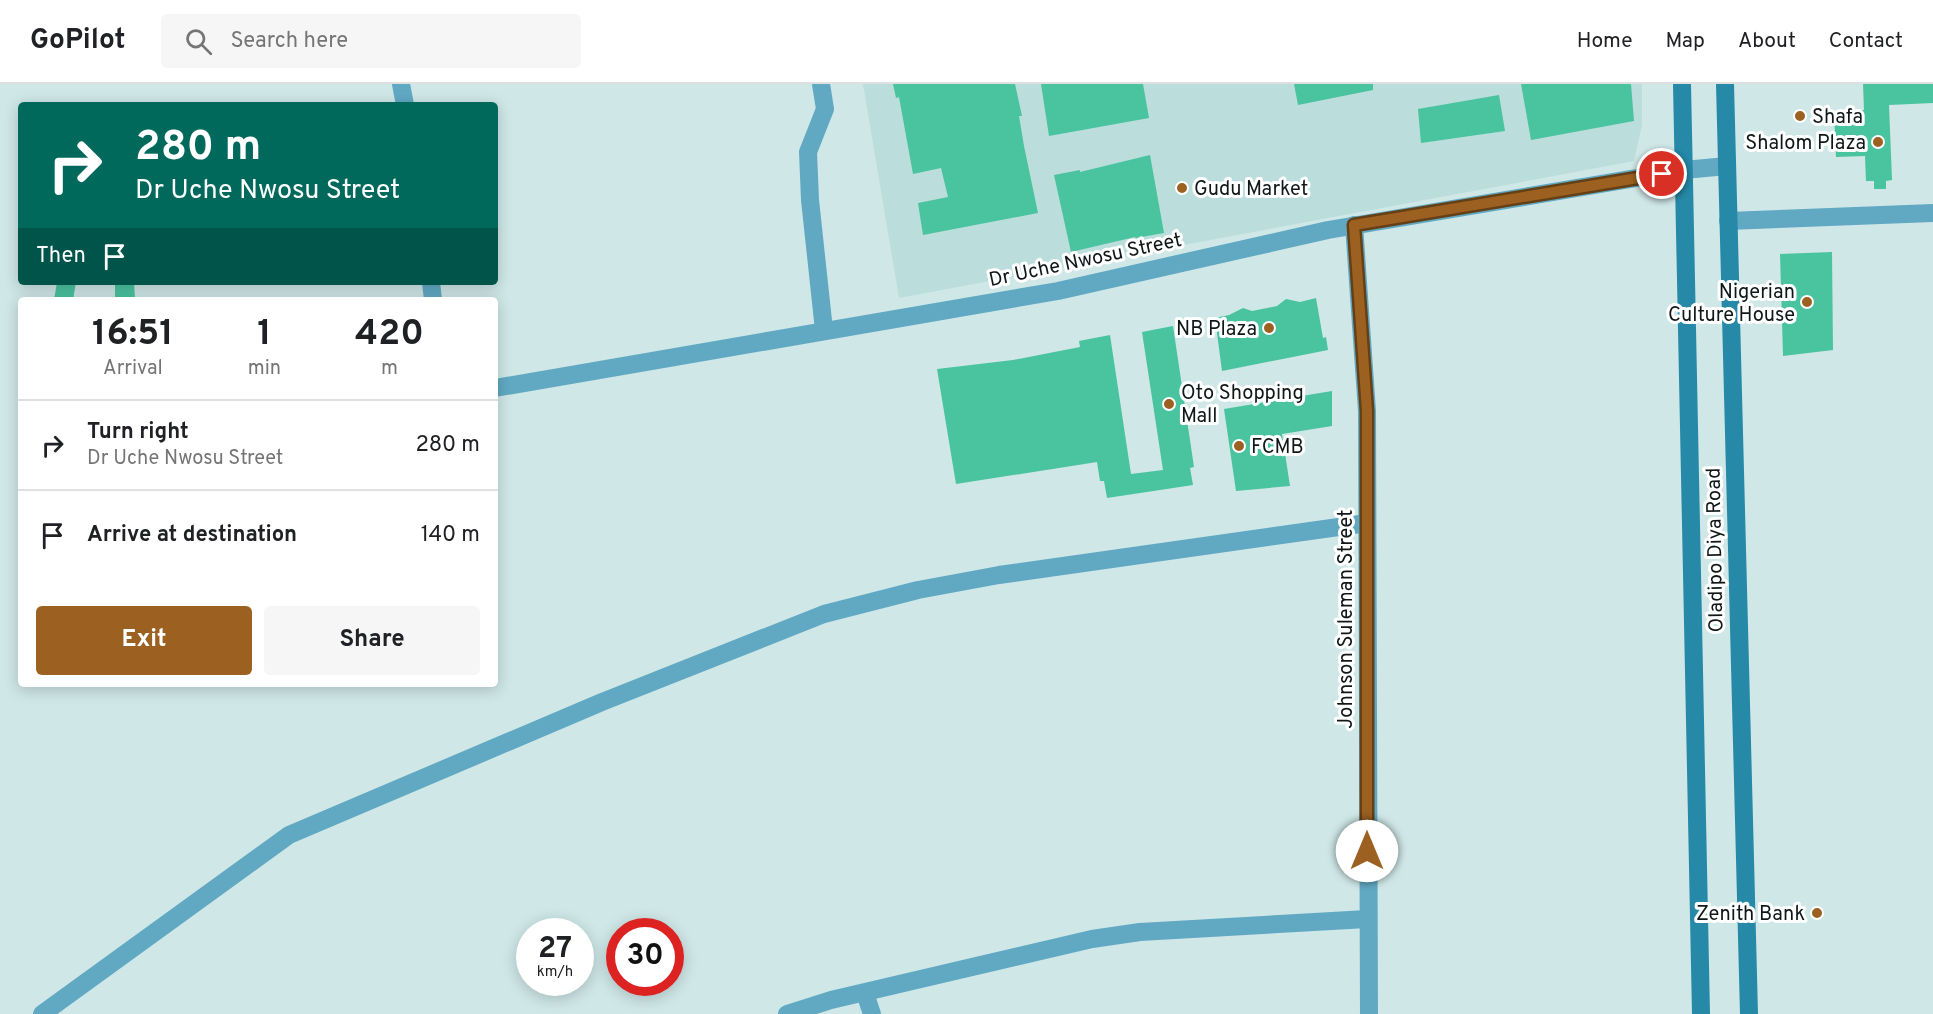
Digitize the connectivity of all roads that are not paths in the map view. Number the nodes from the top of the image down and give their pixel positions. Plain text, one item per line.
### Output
1 (401, 84) edge
2 (821, 84) edge
3 (1682, 84) edge
4 (1725, 84) edge
5 (404, 102) edge
6 (1728, 166) junction
7 (1684, 170) junction
8 (1933, 213) edge
9 (1728, 221) junction
10 (1354, 225) junction
11 (824, 330) junction
12 (498, 387) edge
13 (1367, 523) junction
14 (1367, 920) junction
15 (865, 993) junction
16 (42, 1014) edge
17 (788, 1014) edge
18 (872, 1014) edge
19 (1369, 1014) edge
20 (1701, 1014) edge
21 (1749, 1014) edge

1 - 5 street
2 - 11 street
3 - 7 main road, Oladipo Diya Road
4 - 6 main road, Oladipo Diya Road
6 - 7 street, Dr Uche Nwosu Street
6 - 9 main road, Oladipo Diya Road
7 - 10 street, Dr Uche Nwosu Street
7 - 20 main road, Oladipo Diya Road
8 - 9 street
9 - 21 main road, Oladipo Diya Road
10 - 11 street, Dr Uche Nwosu Street
10 - 13 street, Johnson Suleman Street
11 - 12 street, Dr Uche Nwosu Street
13 - 14 street, Johnson Suleman Street
13 - 16 street
14 - 15 street
14 - 19 street, Johnson Suleman Street
15 - 17 street
15 - 18 street

